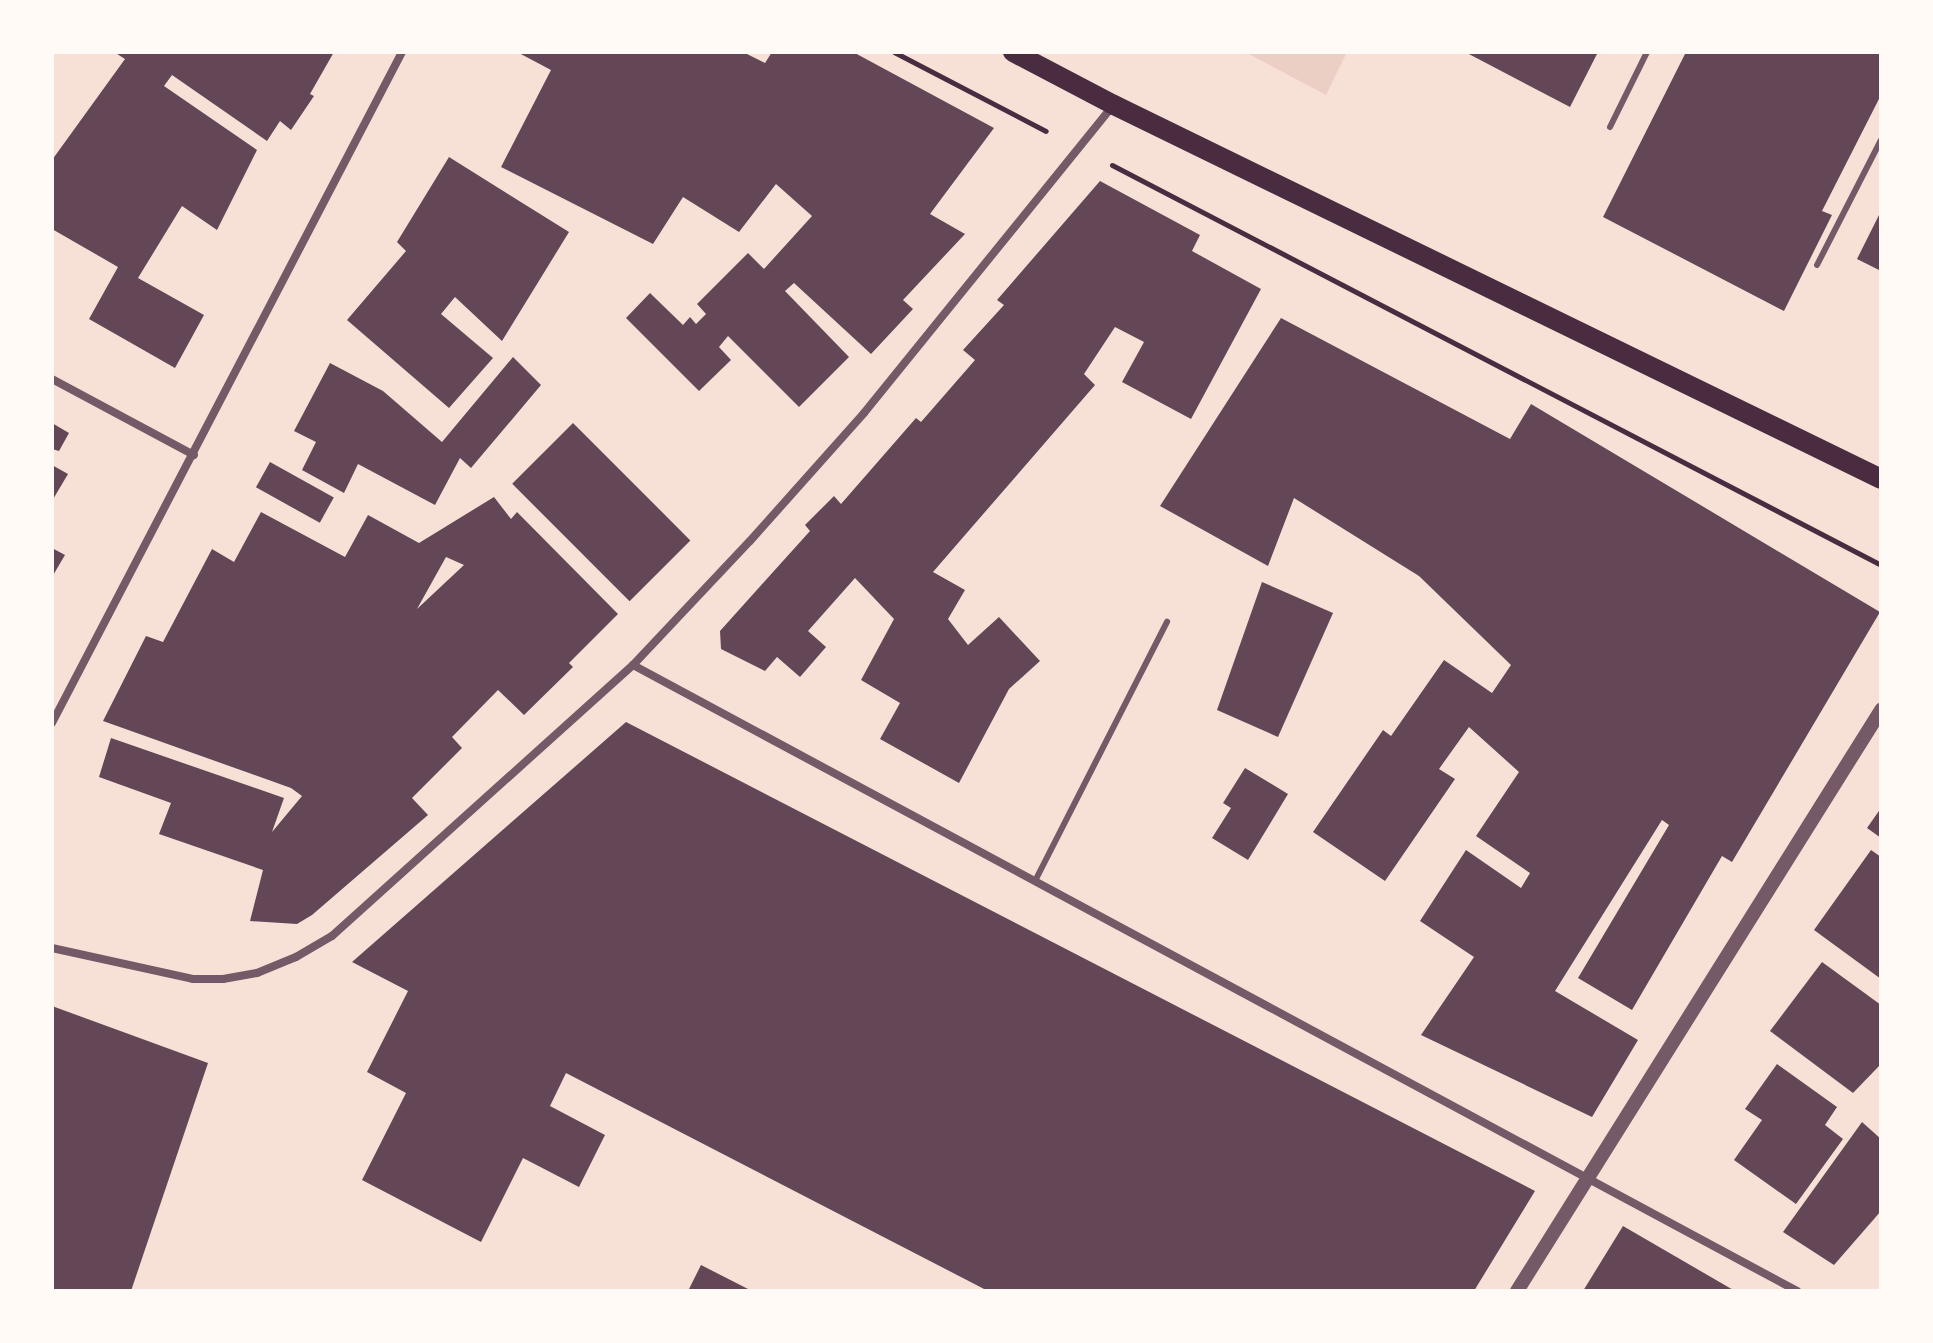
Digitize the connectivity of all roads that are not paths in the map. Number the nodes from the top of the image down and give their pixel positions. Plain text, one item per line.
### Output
1 (402, 52) edge
2 (1013, 52) edge
3 (1647, 52) edge
4 (1114, 105) junction
5 (1610, 127) dead end
6 (1881, 140) edge
7 (1817, 265) dead end
8 (52, 379) edge
9 (194, 455) junction
10 (1881, 479) edge
11 (1167, 622) dead end
12 (633, 665) junction
13 (1881, 710) edge
14 (52, 723) edge
15 (1035, 881) junction
16 (52, 948) edge
17 (1588, 1178) junction
18 (1517, 1291) edge
19 (1797, 1291) edge

1 - 9 street
2 - 4 main road
3 - 5 lane
4 - 10 main road
4 - 12 street
6 - 7 lane
8 - 9 street
9 - 14 street
11 - 15 lane
12 - 15 street
12 - 16 street
13 - 17 street
15 - 17 street
17 - 18 street
17 - 19 street

